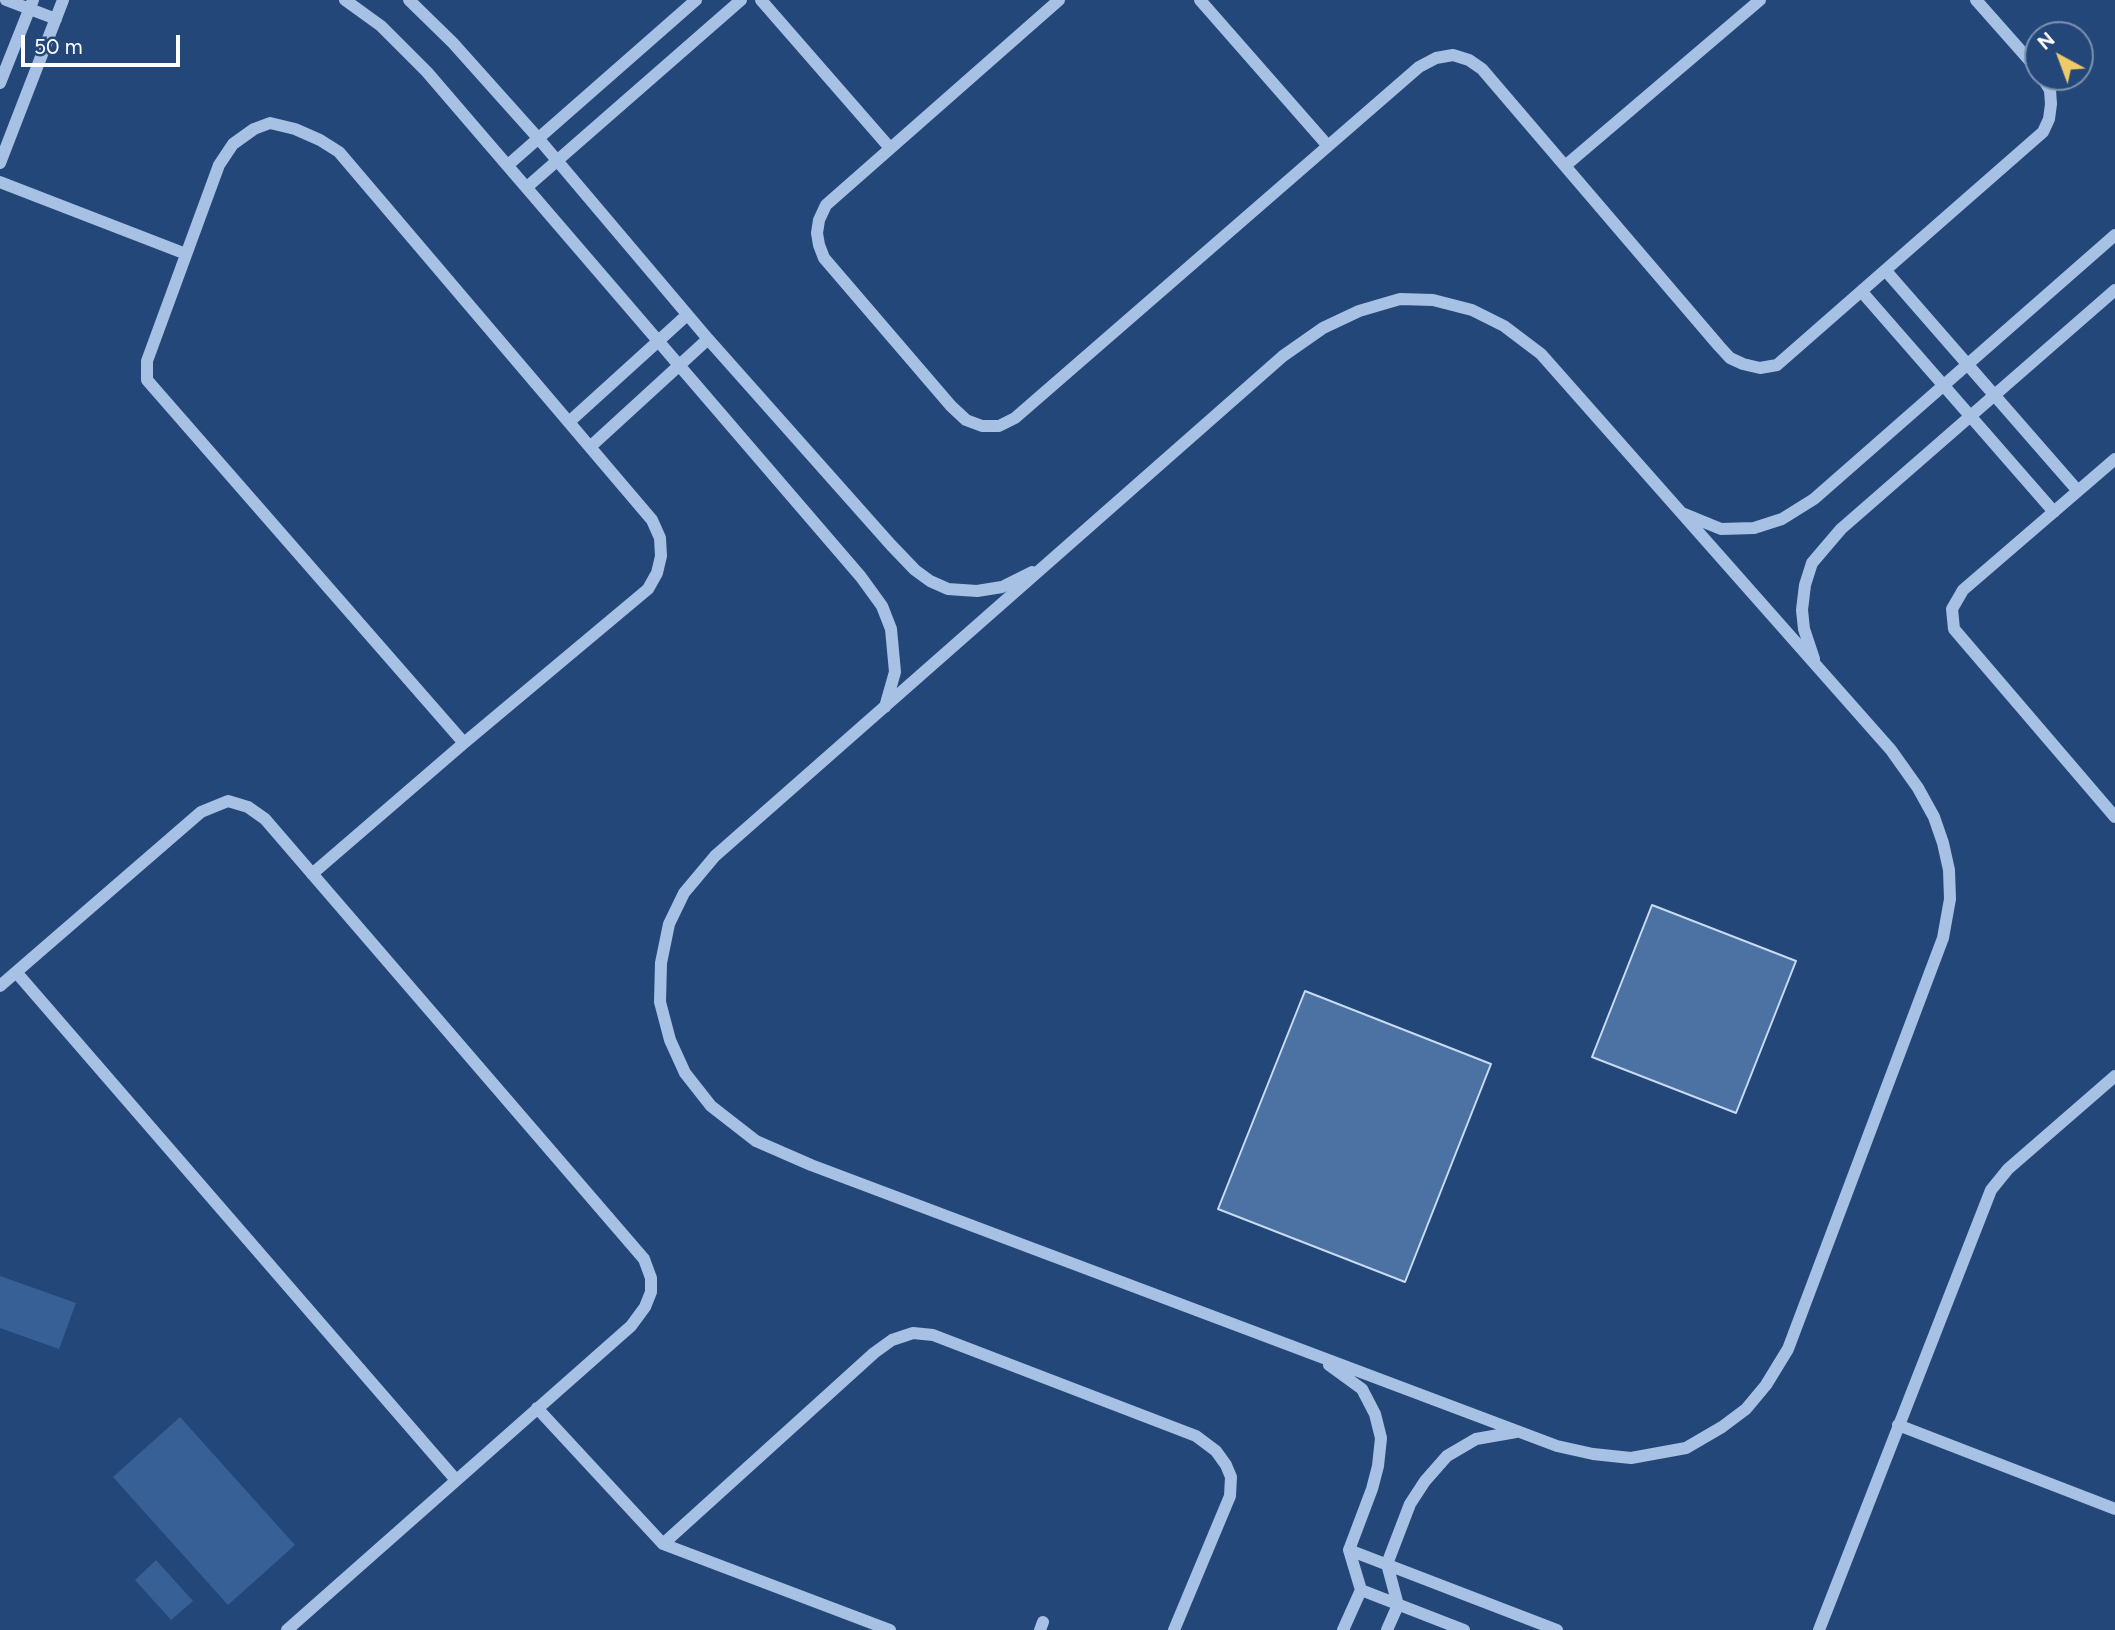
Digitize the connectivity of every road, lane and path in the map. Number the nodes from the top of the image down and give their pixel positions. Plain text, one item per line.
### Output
1 (6, 0) edge
2 (64, 0) edge
3 (345, 0) edge
4 (409, 0) edge
5 (696, 0) edge
6 (741, 0) edge
7 (761, 0) edge
8 (1059, 0) edge
9 (1200, 0) edge
10 (1760, 0) edge
11 (1976, 0) edge
12 (31, 5) edge
13 (56, 19) junction
14 (2024, 55) edge
15 (0, 83) edge
16 (2050, 91) edge
17 (538, 138) junction
18 (1328, 146) junction
19 (890, 148) junction
20 (557, 160) junction
21 (0, 163) edge
22 (508, 165) junction
23 (1565, 166) junction
24 (0, 182) edge
25 (527, 187) junction
26 (2115, 235) edge
27 (186, 254) junction
28 (1886, 271) junction
29 (2115, 290) edge
30 (1862, 292) junction
31 (687, 315) junction
32 (708, 339) junction
33 (657, 341) junction
34 (1968, 364) junction
35 (680, 366) junction
36 (1944, 385) junction
37 (1994, 395) junction
38 (1970, 416) junction
39 (569, 422) junction
40 (590, 447) junction
41 (2115, 458) edge
42 (2078, 491) junction
43 (1680, 512) junction
44 (2054, 512) junction
45 (1051, 562) junction
46 (1816, 666) junction
47 (885, 707) junction
48 (464, 743) junction
49 (2115, 817) edge
50 (313, 874) junction
51 (16, 972) junction
52 (0, 986) edge
53 (2115, 1076) edge
54 (1318, 1356) junction
55 (537, 1408) junction
56 (1898, 1425) junction
57 (1519, 1432) junction
58 (456, 1480) junction
59 (2115, 1509) edge
60 (663, 1544) junction
61 (1349, 1550) junction
62 (1387, 1564) junction
63 (1360, 1590) junction
64 (1398, 1605) junction
65 (287, 1630) edge
66 (890, 1630) edge
67 (1174, 1630) edge
68 (1343, 1630) edge
69 (1387, 1630) edge
70 (1465, 1630) edge
71 (1558, 1630) edge
72 (1819, 1630) edge

1 - 12 street
2 - 13 street
3 - 22 street
4 - 17 street
5 - 17 street
6 - 20 street
7 - 19 street
8 - 19 street
9 - 18 street
10 - 23 street
11 - 14 street
12 - 13 street
12 - 15 street
13 - 21 street
16 - 28 street
17 - 20 street
17 - 22 street
18 - 19 street
18 - 23 street
20 - 25 street
20 - 31 street
22 - 25 street
23 - 30 street
24 - 27 street
25 - 33 street
26 - 34 street
27 - 39 street
27 - 48 street
28 - 30 street
28 - 34 street
29 - 37 street
30 - 36 street
31 - 32 street
31 - 33 street
32 - 35 street
32 - 45 street
33 - 35 street
33 - 39 street
34 - 36 street
34 - 37 street
35 - 40 street
35 - 47 street
36 - 38 street
36 - 43 street
37 - 38 street
37 - 42 street
38 - 44 street
38 - 46 street
39 - 40 street
40 - 48 street
41 - 42 street
42 - 44 street
43 - 45 street
43 - 46 street
44 - 49 street
45 - 47 street
46 - 57 street
47 - 54 street
48 - 50 street
50 - 51 street
50 - 55 street
51 - 52 street
51 - 58 street
53 - 56 street
54 - 57 street
54 - 61 street
55 - 58 street
55 - 60 street
56 - 59 street
56 - 72 street
57 - 62 street
58 - 65 street
60 - 66 street
60 - 67 street
61 - 62 street
61 - 63 street
62 - 64 street
62 - 71 street
63 - 64 street
63 - 68 street
64 - 69 street
64 - 70 street

